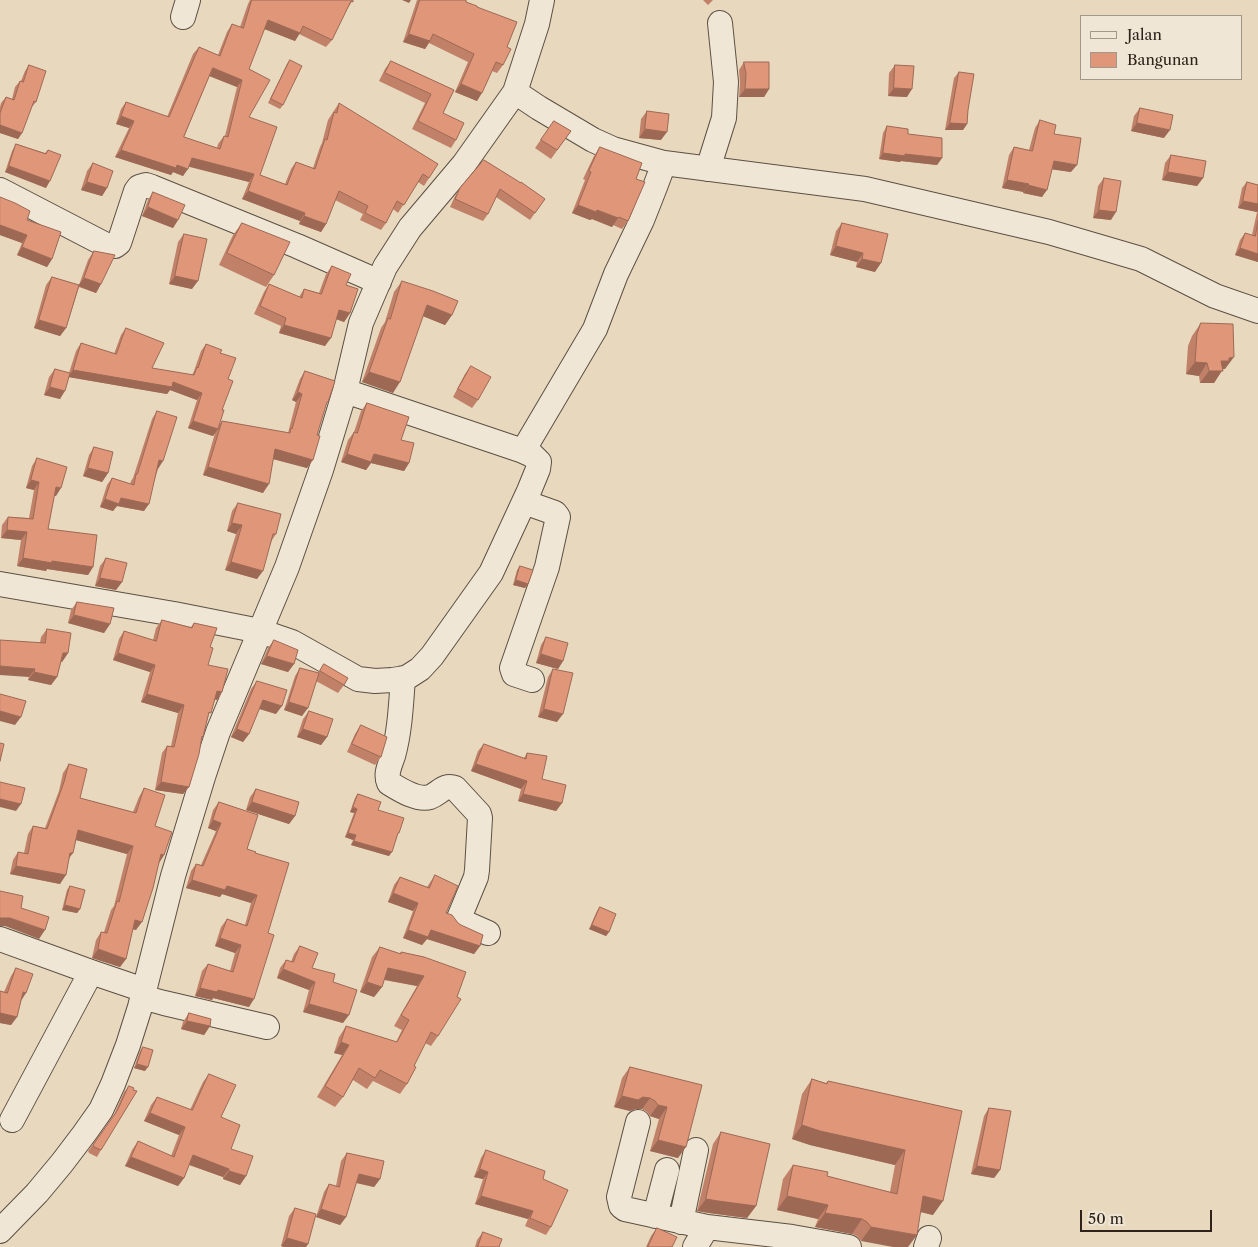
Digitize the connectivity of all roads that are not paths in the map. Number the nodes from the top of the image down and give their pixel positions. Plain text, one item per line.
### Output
1 (542, 0) edge
2 (720, 23) dead end
3 (515, 92) junction
4 (664, 163) junction
5 (708, 169) junction
6 (0, 190) edge
7 (379, 282) junction
8 (1258, 311) edge
9 (345, 391) junction
10 (523, 451) junction
11 (524, 502) junction
12 (0, 584) edge
13 (260, 631) junction
14 (403, 678) junction
15 (532, 680) dead end
16 (488, 933) dead end
17 (0, 938) edge
18 (91, 972) junction
19 (143, 993) junction
20 (267, 1026) dead end
21 (12, 1120) dead end
22 (638, 1122) dead end
23 (696, 1150) dead end
24 (666, 1170) dead end
25 (655, 1216) junction
26 (680, 1222) junction
27 (707, 1227) junction
28 (0, 1230) edge
29 (731, 1239) edge
30 (762, 1240) edge
31 (790, 1242) edge
32 (695, 1247) edge
33 (849, 1247) edge

1 - 3 street
2 - 5 street
3 - 4 street
3 - 7 street
4 - 5 street
4 - 10 street
5 - 8 street
6 - 7 street
7 - 9 street
9 - 10 street
9 - 13 street
10 - 11 street
11 - 14 street
11 - 15 street
12 - 13 street
13 - 14 street
13 - 19 street
14 - 16 street
17 - 18 street
18 - 19 street
18 - 21 street
19 - 20 street
19 - 28 street
22 - 25 street
23 - 26 street
24 - 25 street
25 - 26 street
26 - 27 street
27 - 29 street
27 - 32 street
29 - 30 street
30 - 31 street
31 - 33 street

